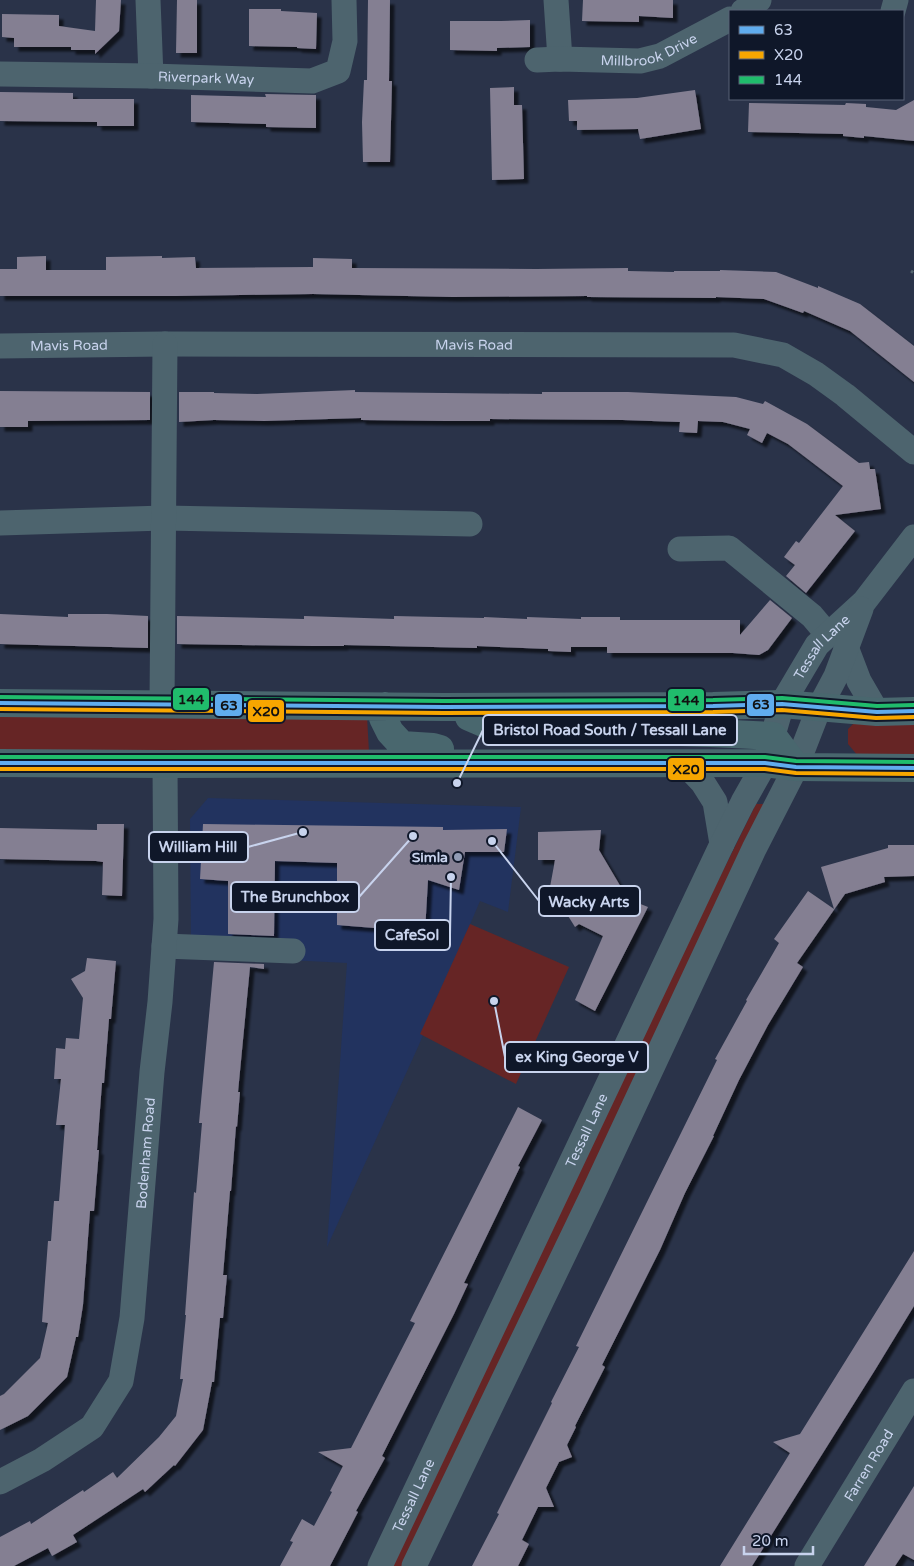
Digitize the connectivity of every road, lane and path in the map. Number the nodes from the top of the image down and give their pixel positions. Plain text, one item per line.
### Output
1 (148, 0) edge
2 (344, 0) edge
3 (556, 0) edge
4 (759, 0) edge
5 (744, 10) edge
6 (729, 20) edge
7 (0, 74) edge
8 (151, 76) junction
9 (165, 344) junction
10 (0, 346) edge
11 (914, 452) edge
12 (164, 518) junction
13 (0, 523) edge
14 (470, 524) dead end
15 (914, 537) edge
16 (680, 549) dead end
17 (837, 641) junction
18 (0, 703) edge
19 (162, 704) junction
20 (782, 704) junction
21 (385, 706) junction
22 (444, 707) junction
23 (819, 708) junction
24 (914, 711) edge
25 (877, 712) junction
26 (773, 736) junction
27 (0, 763) edge
28 (765, 763) junction
29 (164, 764) junction
30 (492, 764) junction
31 (685, 764) junction
32 (796, 767) junction
33 (914, 768) edge
34 (722, 844) junction
35 (164, 946) junction
36 (293, 951) dead end
37 (914, 1391) edge
38 (0, 1482) edge
39 (380, 1566) edge
40 (414, 1566) edge
41 (807, 1566) edge

1 - 8 street
2 - 8 street, Riverpark Way
3 - 6 street, Millbrook Drive
4 - 5 street
7 - 8 street, Riverpark Way
9 - 10 street, Mavis Road
9 - 11 street, Mavis Road
9 - 12 street
12 - 13 street
12 - 14 street
12 - 19 street
15 - 17 street, Tessall Lane
16 - 17 street
17 - 20 street, Tessall Lane
17 - 23 street, Tessall Lane
17 - 25 street, Tessall Lane
18 - 19 highway
19 - 21 highway
20 - 22 highway
20 - 23 highway
20 - 26 street, Tessall Lane
21 - 22 highway
21 - 30 highway
22 - 26 highway
23 - 25 highway
23 - 32 street, Tessall Lane
24 - 25 highway
26 - 28 street, Tessall Lane
26 - 32 highway
27 - 29 highway
28 - 31 highway
28 - 32 highway
28 - 34 street, Tessall Lane
29 - 30 highway
29 - 35 street, Bodenham Road
30 - 31 highway
31 - 34 street
32 - 33 highway
32 - 40 street, Tessall Lane
34 - 39 street, Tessall Lane
35 - 36 street
35 - 38 street, Bodenham Road
37 - 41 street, Farren Road

